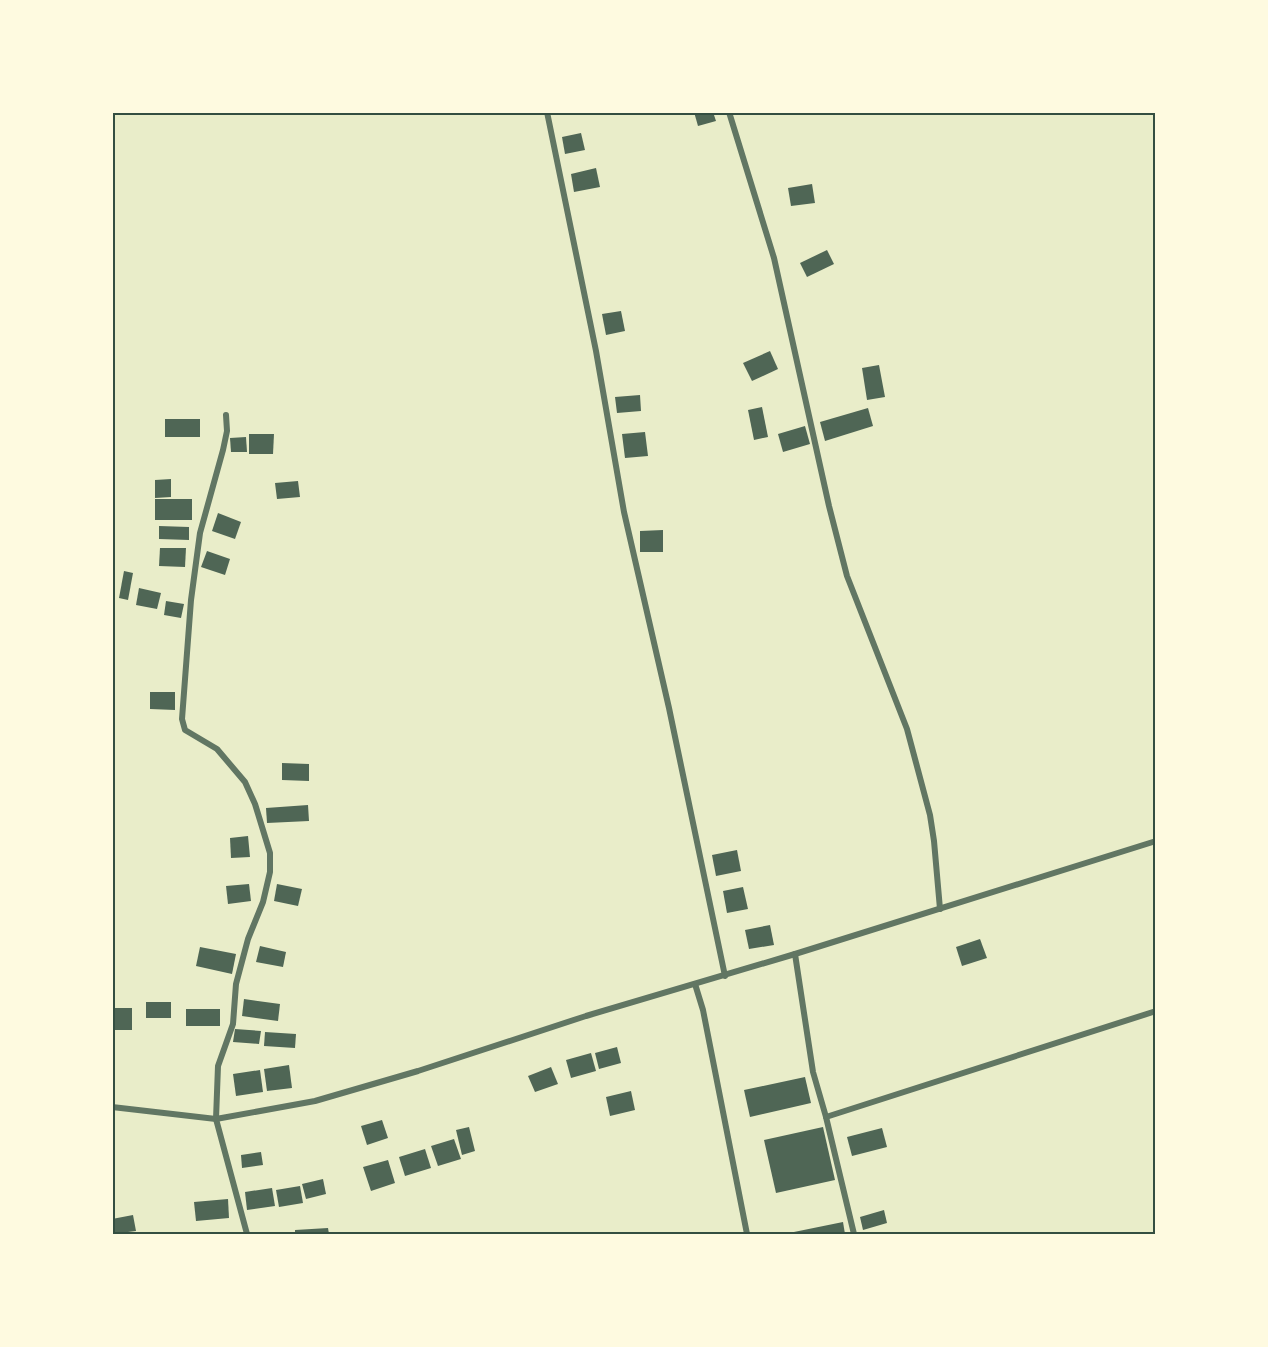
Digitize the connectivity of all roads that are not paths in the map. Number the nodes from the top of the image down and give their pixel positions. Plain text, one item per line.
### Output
1 (547, 112) edge
2 (729, 112) edge
3 (226, 415) dead end
4 (1155, 841) edge
5 (940, 909) junction
6 (795, 954) junction
7 (725, 975) junction
8 (695, 984) junction
9 (1155, 1011) edge
10 (112, 1107) edge
11 (826, 1117) junction
12 (216, 1119) junction
13 (247, 1234) edge
14 (747, 1234) edge
15 (854, 1234) edge

1 - 7 street
2 - 5 street
3 - 12 street
4 - 5 street
5 - 6 street
6 - 7 street
6 - 11 street
7 - 8 street
8 - 12 street
8 - 14 street
9 - 11 street
10 - 12 street
11 - 15 street
12 - 13 street

